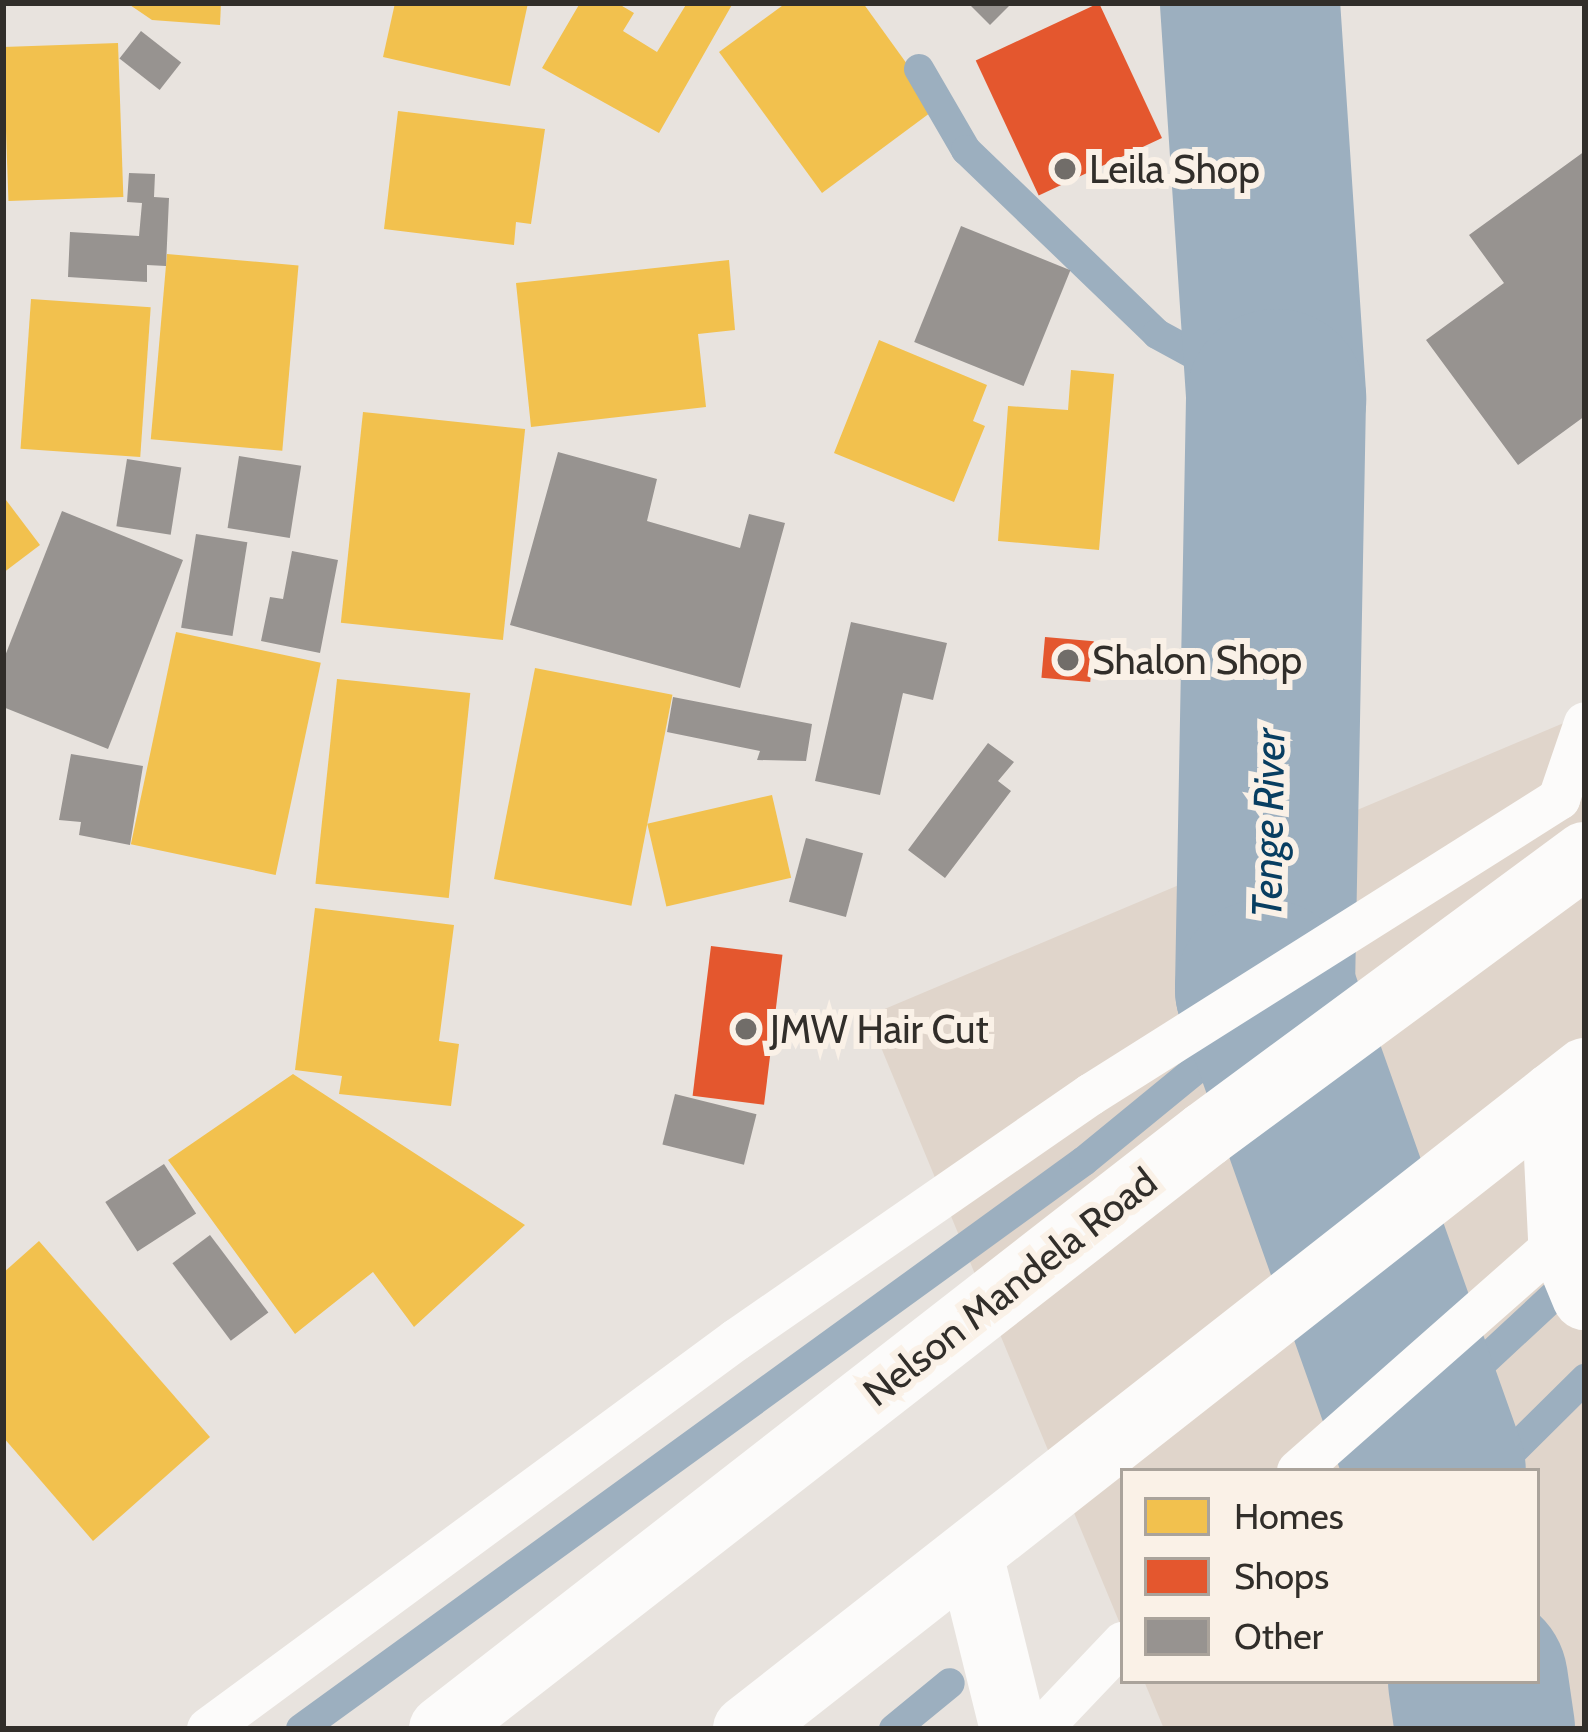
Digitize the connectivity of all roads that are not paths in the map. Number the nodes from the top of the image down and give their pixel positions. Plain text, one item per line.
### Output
1 (1585, 723) edge
2 (1574, 838) edge
3 (1569, 1083) edge
4 (1573, 1268) edge
5 (1302, 1468) edge
6 (970, 1555) junction
7 (1120, 1645) edge
8 (208, 1729) edge
9 (442, 1729) edge
10 (746, 1729) edge
11 (1013, 1729) edge
12 (1041, 1729) edge

1 - 2 lane
2 - 8 lane
2 - 9 main road, Nelson Mandela Road
3 - 4 main road
3 - 6 main road
4 - 5 lane
6 - 10 main road
6 - 11 main road
7 - 12 lane

